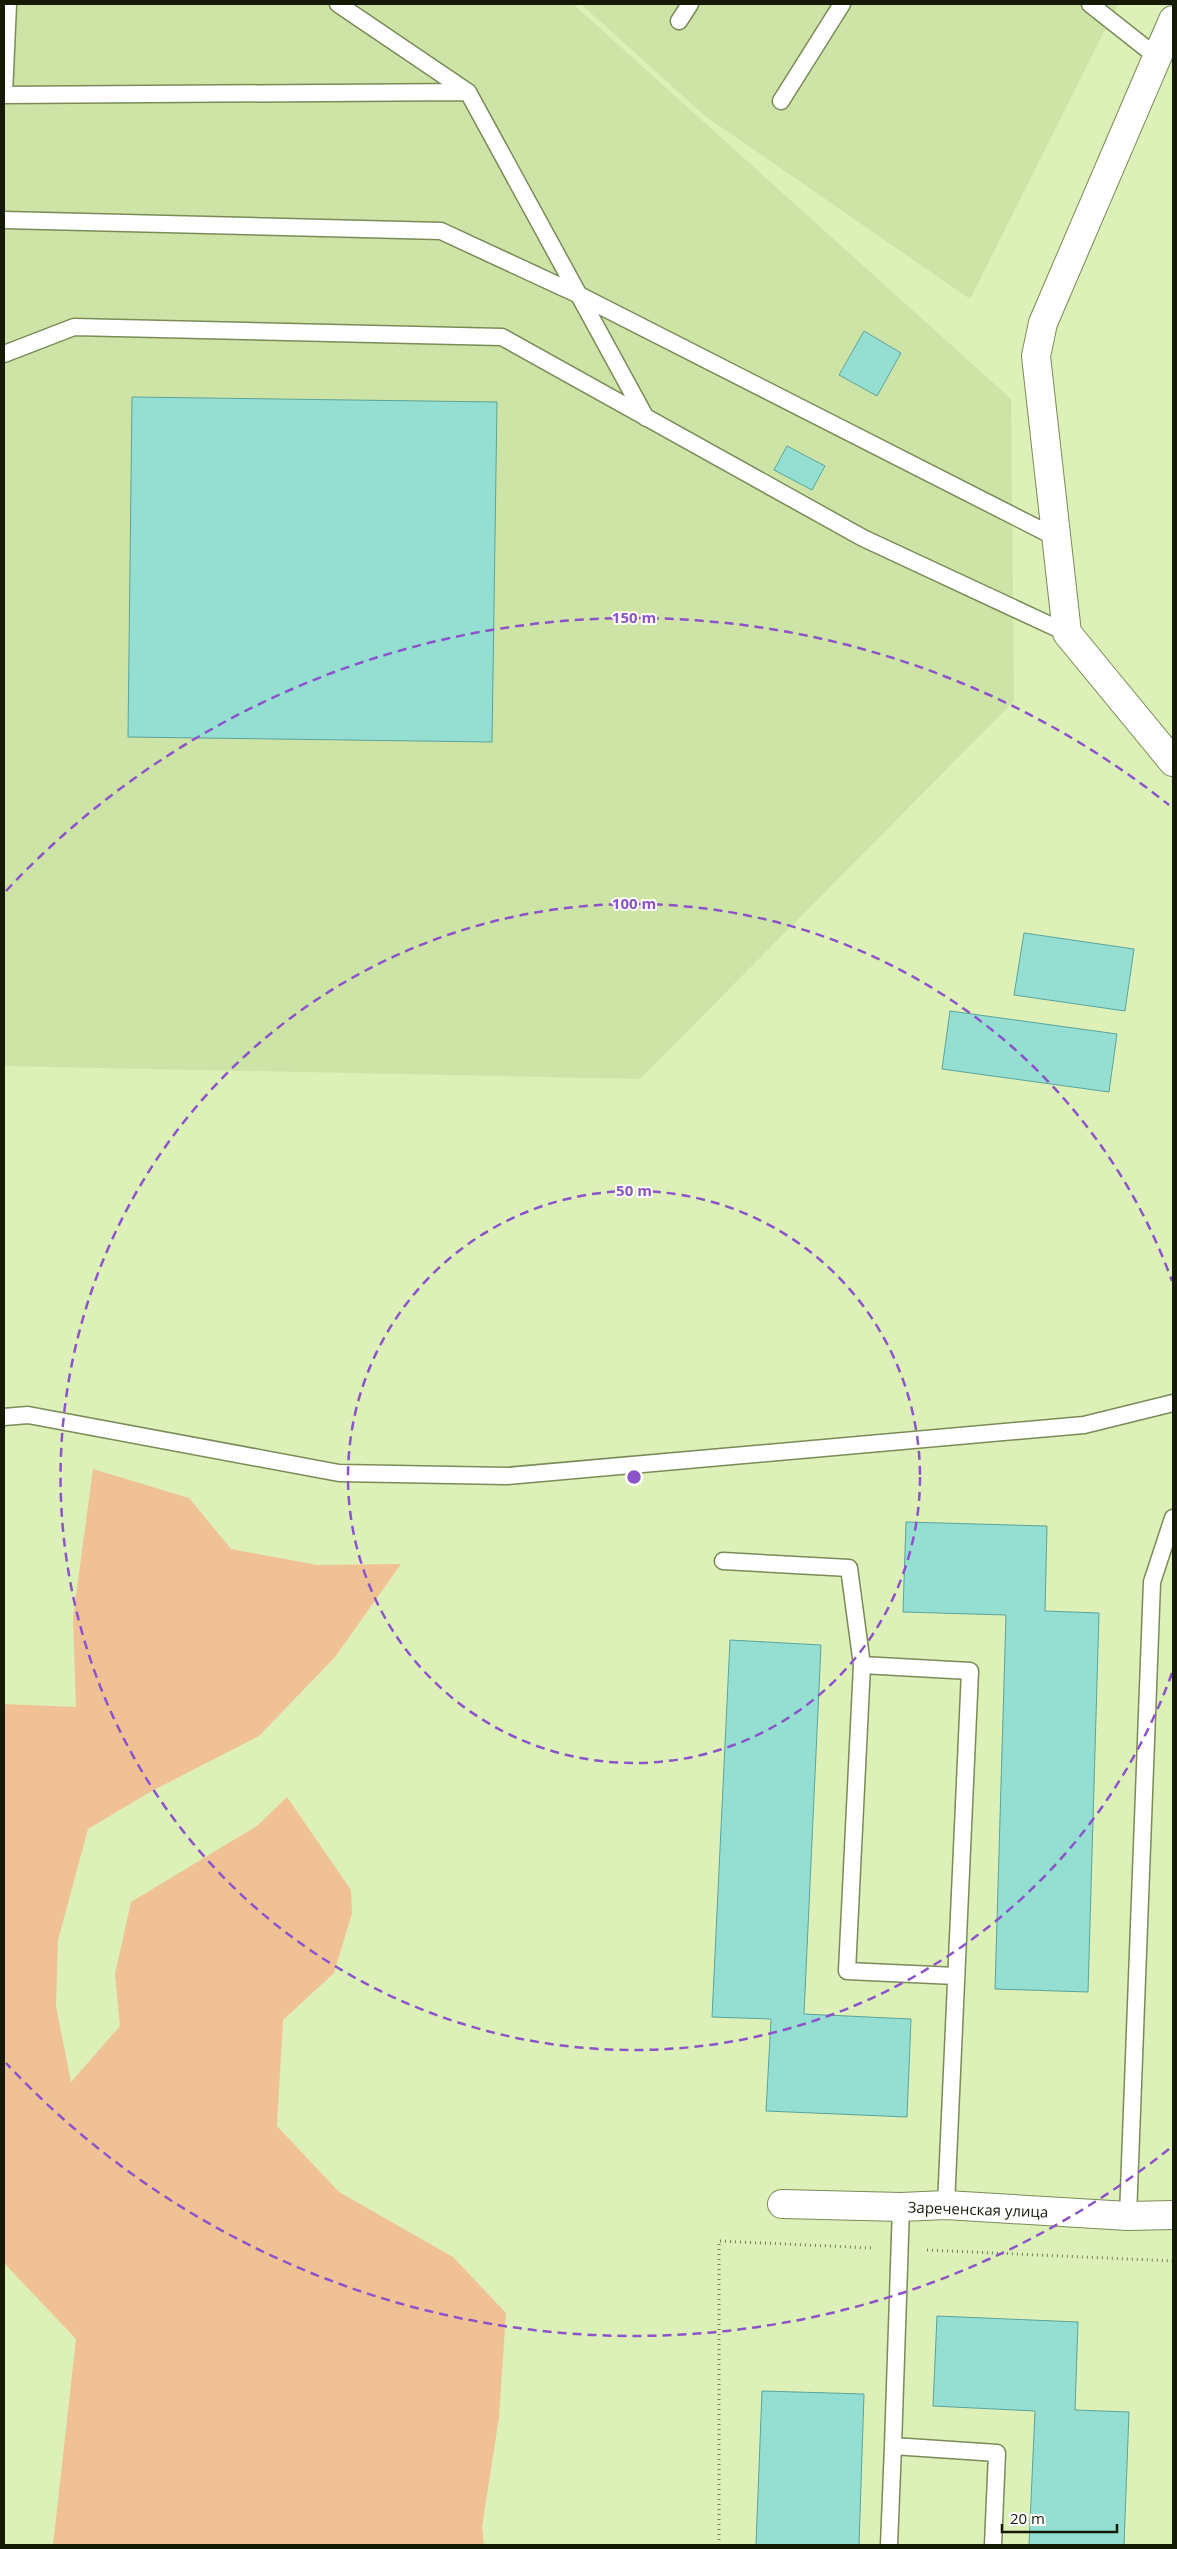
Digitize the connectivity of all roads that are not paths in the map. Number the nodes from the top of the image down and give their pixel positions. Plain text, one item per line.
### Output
1 (8, 4) edge
2 (338, 4) edge
3 (690, 4) edge
4 (842, 4) edge
5 (1090, 4) edge
6 (1173, 20) edge
7 (679, 21) dead end
8 (1157, 57) junction
9 (468, 92) junction
10 (781, 102) dead end
11 (4, 220) edge
12 (579, 295) junction
13 (4, 354) edge
14 (646, 418) junction
15 (1056, 537) junction
16 (1068, 633) junction
17 (1173, 762) edge
18 (1173, 1403) edge
19 (4, 1417) edge
20 (1173, 1518) edge
21 (723, 1561) dead end
22 (862, 1665) junction
23 (956, 1976) junction
24 (782, 2204) dead end
25 (946, 2205) junction
26 (901, 2207) junction
27 (1173, 2215) edge
28 (1128, 2216) junction
29 (894, 2446) junction
30 (889, 2545) edge
31 (993, 2545) edge

1 - 9 lane
2 - 9 lane
3 - 7 lane
4 - 10 lane
5 - 8 lane
6 - 8 street
8 - 15 street
9 - 12 lane
11 - 12 lane
12 - 14 lane
12 - 15 lane
13 - 14 lane
14 - 16 lane
15 - 16 street
16 - 17 street
18 - 19 lane
20 - 28 lane
21 - 22 lane
22 - 23 lane
22 - 23 lane
23 - 25 lane
24 - 26 street, Зареченская улица
25 - 26 street, Зареченская улица
25 - 28 street, Зареченская улица
26 - 29 lane
27 - 28 street, Зареченская улица
29 - 30 lane
29 - 31 lane

